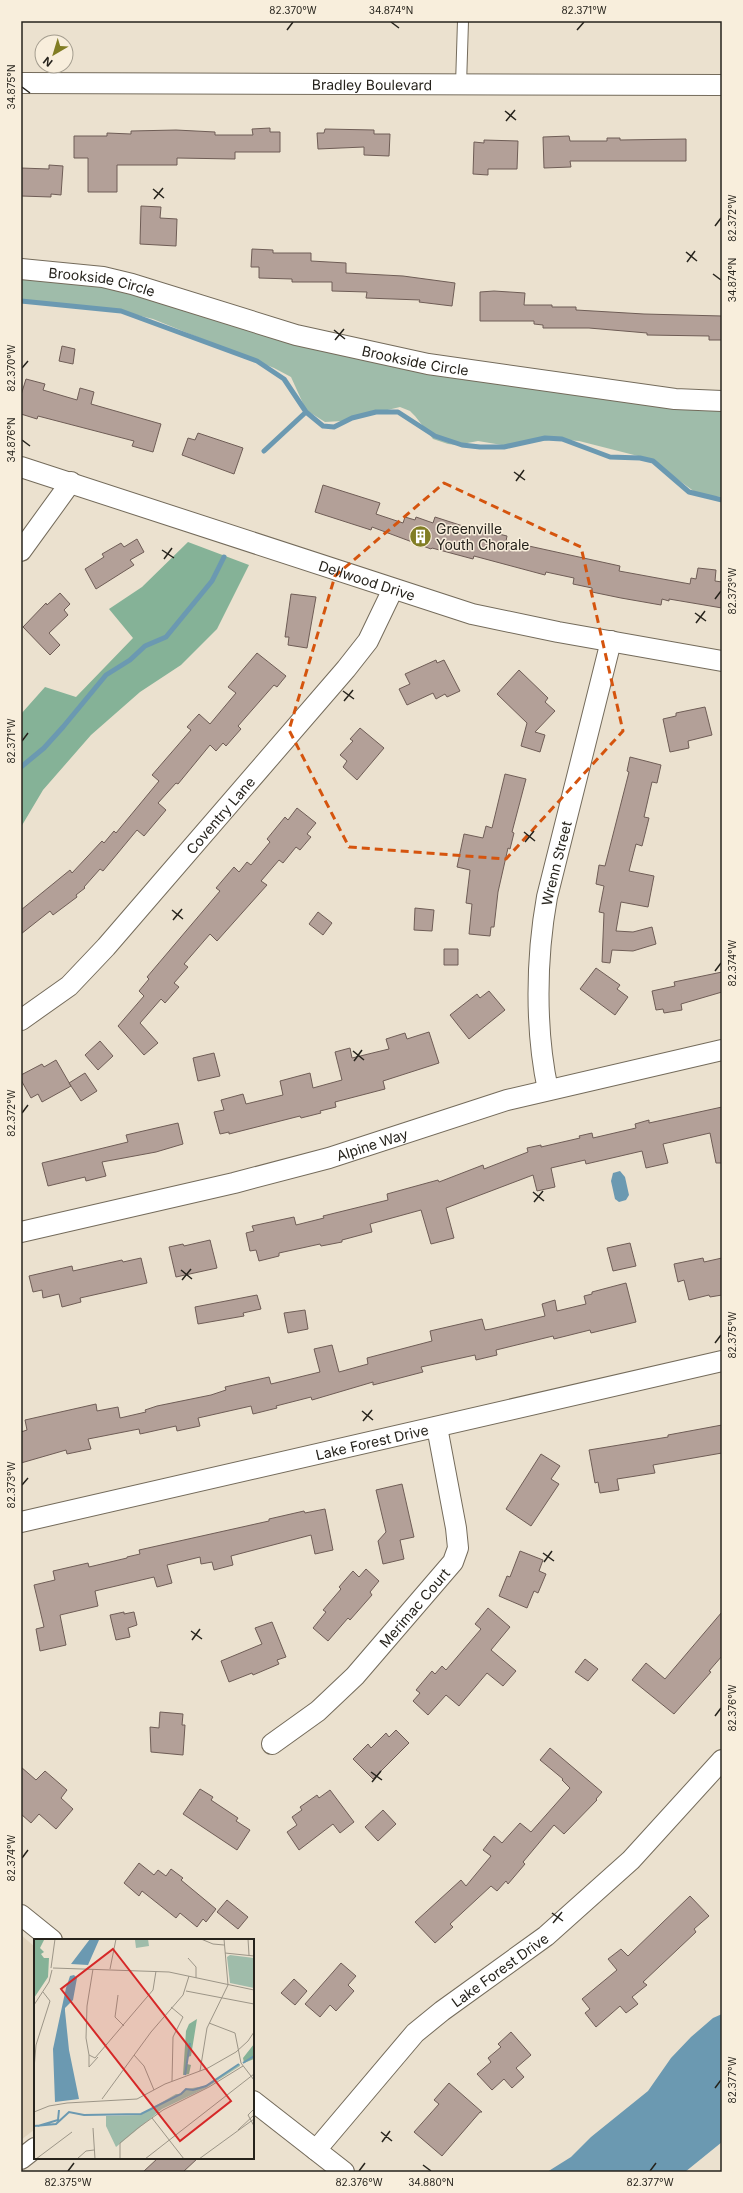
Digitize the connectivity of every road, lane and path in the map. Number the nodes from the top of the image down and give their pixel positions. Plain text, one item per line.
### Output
1 (463, 21) edge
2 (21, 83) edge
3 (461, 84) junction
4 (722, 85) edge
5 (21, 269) edge
6 (722, 401) edge
7 (21, 467) edge
8 (71, 482) junction
9 (21, 551) edge
10 (393, 589) junction
11 (611, 641) junction
12 (722, 661) edge
13 (21, 1020) edge
14 (722, 1050) edge
15 (548, 1090) junction
16 (21, 1232) edge
17 (722, 1360) edge
18 (437, 1427) junction
19 (21, 1522) edge
20 (272, 1744) dead end
21 (722, 1760) edge
22 (21, 1915) edge
23 (51, 1939) edge
24 (254, 2102) edge
25 (34, 2149) edge
26 (316, 2150) junction
27 (21, 2160) edge
28 (344, 2172) edge

1 - 3 lane
2 - 3 street, Bradley Boulevard
3 - 4 street, Bradley Boulevard
5 - 6 street, Brookside Circle
7 - 8 street, Dellwood Drive
8 - 9 street
8 - 10 street, Dellwood Drive
10 - 11 street, Dellwood Drive
10 - 13 street, Coventry Lane
11 - 12 street, Dellwood Drive
11 - 15 street, Wrenn Street
14 - 15 street, Alpine Way
15 - 16 street, Alpine Way
17 - 18 street, Lake Forest Drive
18 - 19 street, Lake Forest Drive
18 - 20 street, Merimac Court
21 - 26 street, Lake Forest Drive
22 - 23 street
24 - 26 street
25 - 27 street
26 - 28 street

